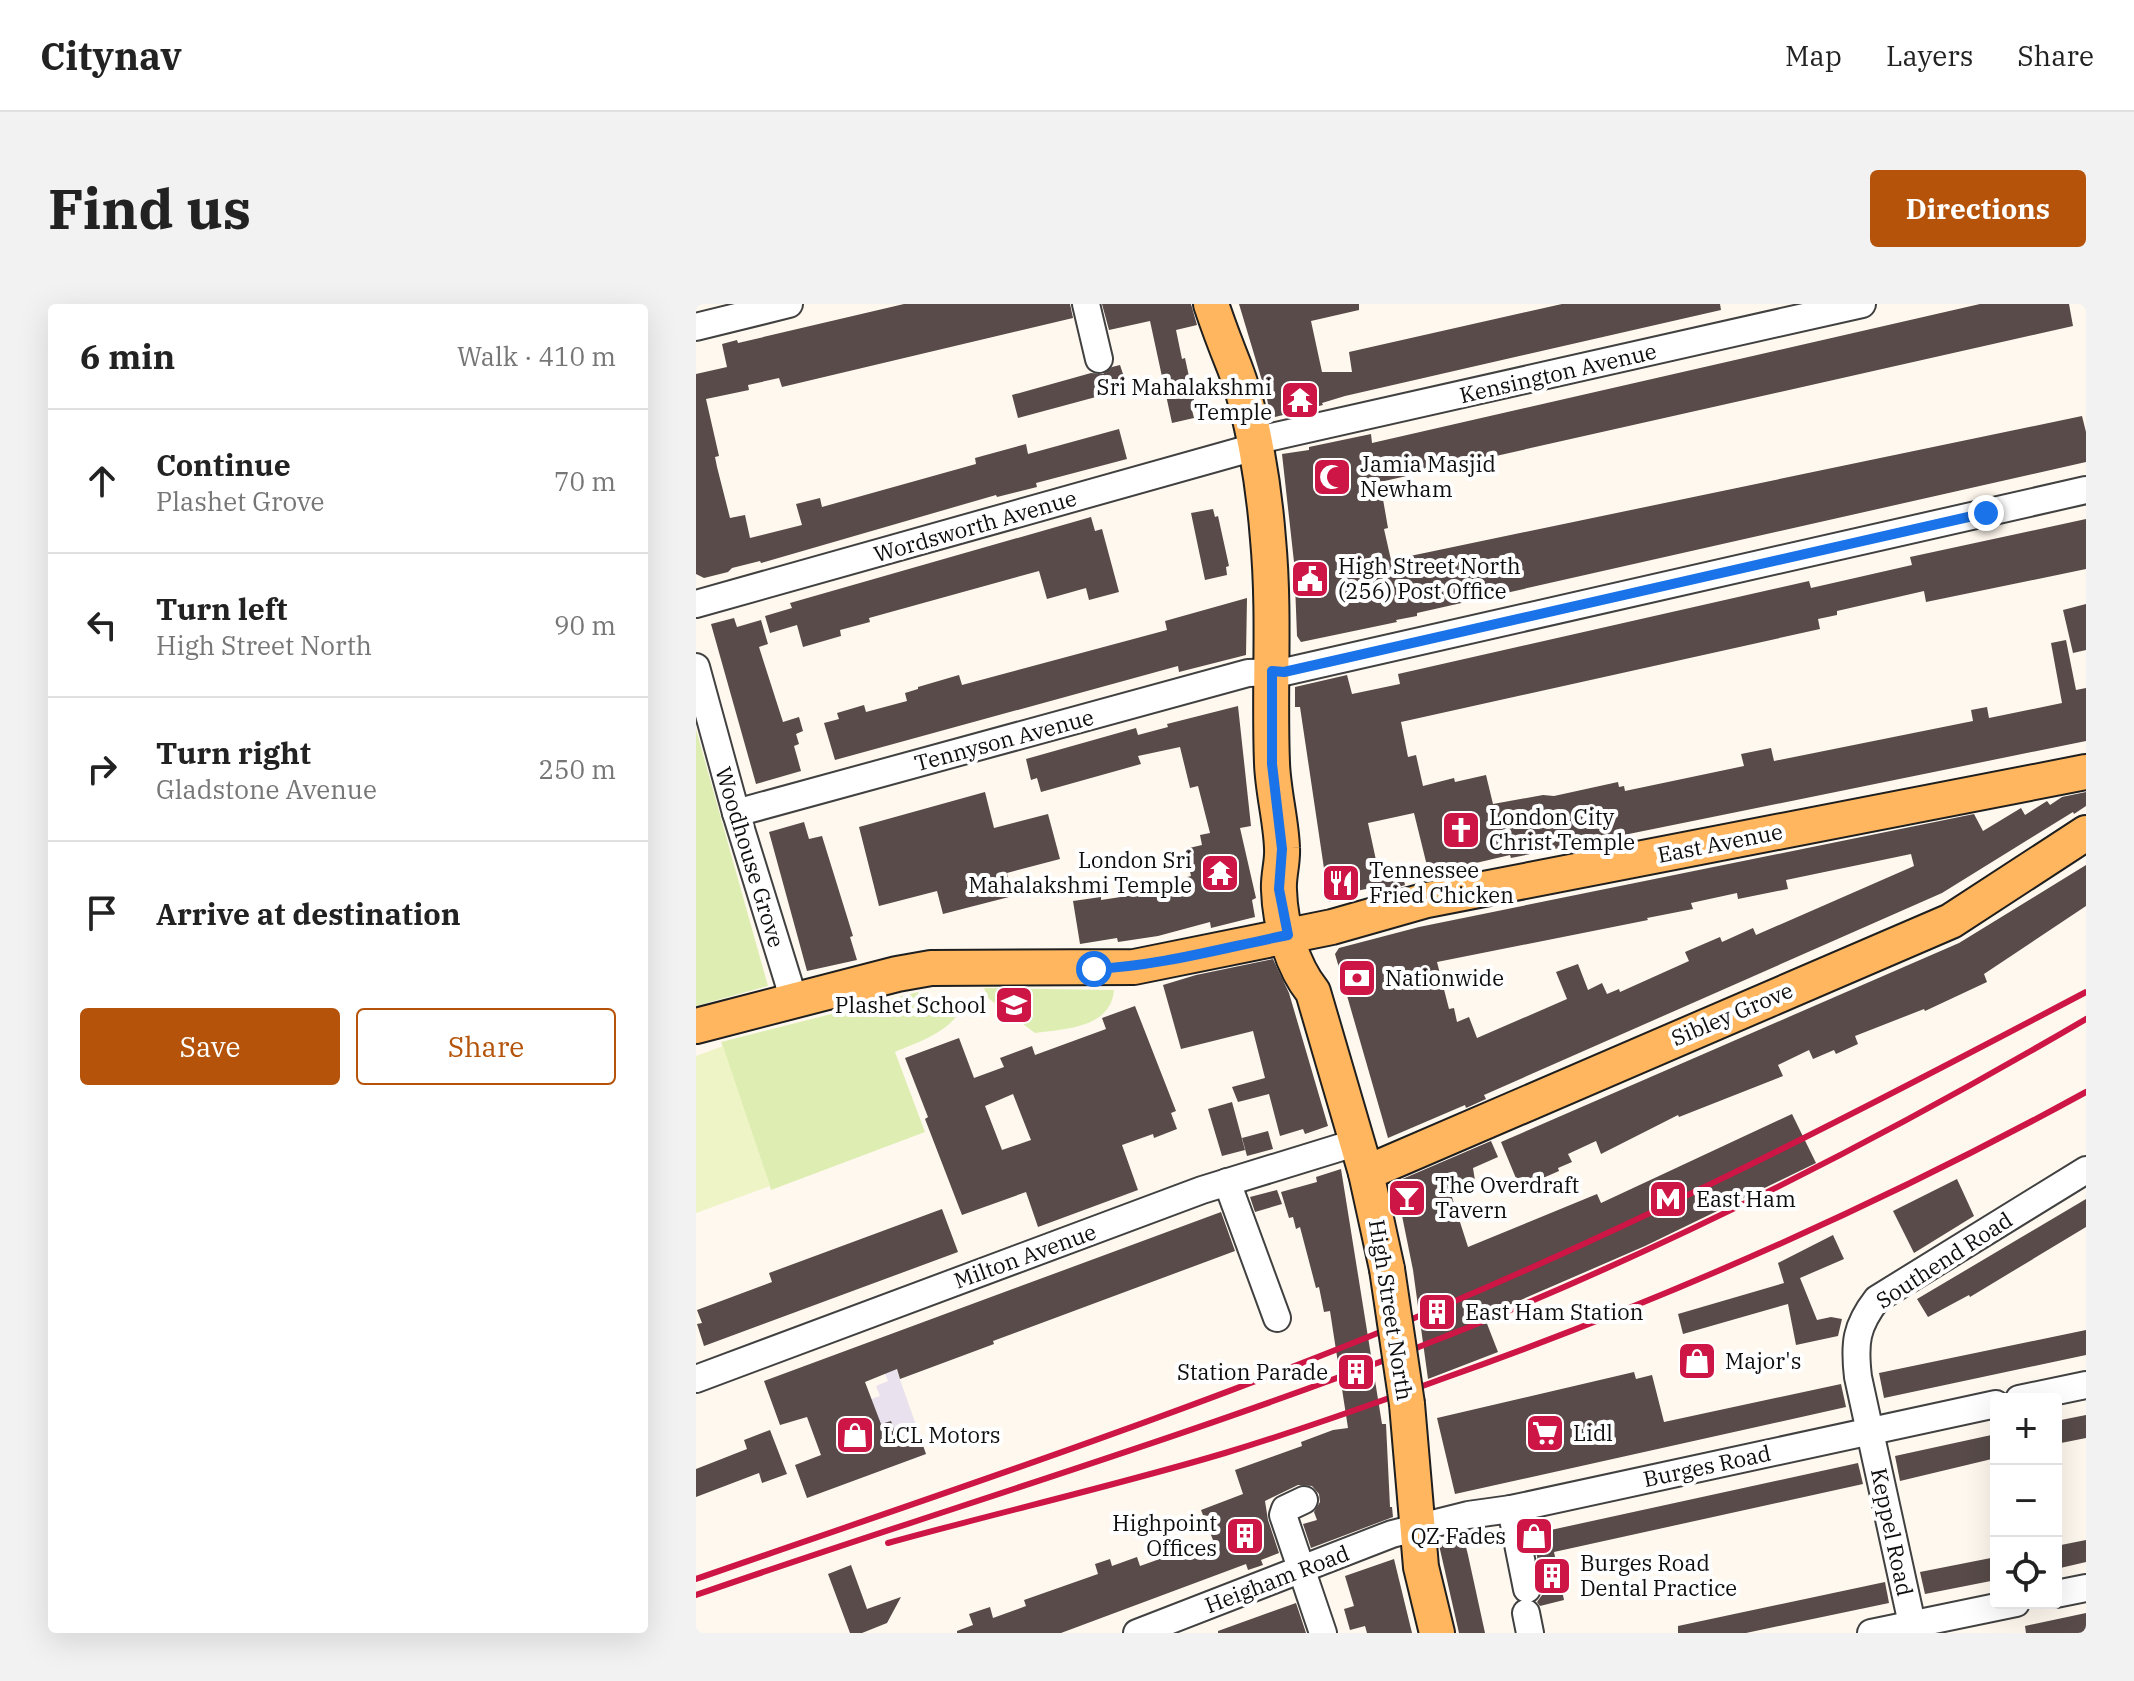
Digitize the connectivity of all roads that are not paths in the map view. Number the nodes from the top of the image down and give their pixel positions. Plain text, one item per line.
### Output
1 (789, 304) edge
2 (1086, 304) edge
3 (1211, 304) edge
4 (1862, 304) edge
5 (696, 327) edge
6 (1099, 359) dead end
7 (1254, 444) junction
8 (2086, 490) edge
9 (696, 604) edge
10 (696, 667) edge
11 (1272, 671) junction
12 (2086, 772) edge
13 (736, 813) junction
14 (2086, 833) edge
15 (1298, 933) junction
16 (790, 1001) junction
17 (696, 1026) edge
18 (1362, 1157) junction
19 (2086, 1170) edge
20 (1227, 1182) junction
21 (1277, 1318) dead end
22 (696, 1379) edge
23 (2086, 1385) edge
24 (2048, 1393) edge
25 (1990, 1405) edge
26 (1870, 1431) junction
27 (1304, 1500) dead end
28 (1511, 1509) junction
29 (1417, 1526) junction
30 (1300, 1570) junction
31 (2086, 1588) edge
32 (2062, 1593) edge
33 (1992, 1609) edge
34 (1528, 1612) edge
35 (1913, 1629) edge
36 (1137, 1633) edge
37 (1323, 1633) edge
38 (1437, 1633) edge
39 (1871, 1633) edge

1 - 5 street
2 - 6 street
3 - 7 main road, High Street North
4 - 7 street, Kensington Avenue
7 - 9 street, Wordsworth Avenue
7 - 11 main road, High Street North
8 - 11 street, Tennyson Avenue
10 - 13 street, Woodhouse Grove
11 - 13 street, Tennyson Avenue
11 - 15 main road, High Street North
12 - 15 main road, East Avenue
13 - 16 street, Woodhouse Grove
14 - 18 main road, Sibley Grove
15 - 16 main road, East Avenue
15 - 18 main road, High Street North
16 - 17 main road, East Avenue
18 - 20 street, Milton Avenue
18 - 29 main road, High Street North, bridge
19 - 26 street, Southend Road
20 - 21 street
20 - 22 street, Milton Avenue
23 - 24 street
25 - 26 street, Burges Road
26 - 28 street, Burges Road
26 - 35 street, Keppel Road
27 - 30 street
28 - 29 street, Burges Road
28 - 34 street
29 - 30 street, Heigham Road
29 - 38 main road, High Street North
30 - 36 street, Heigham Road
30 - 37 street
31 - 32 street
33 - 35 street
35 - 39 street

